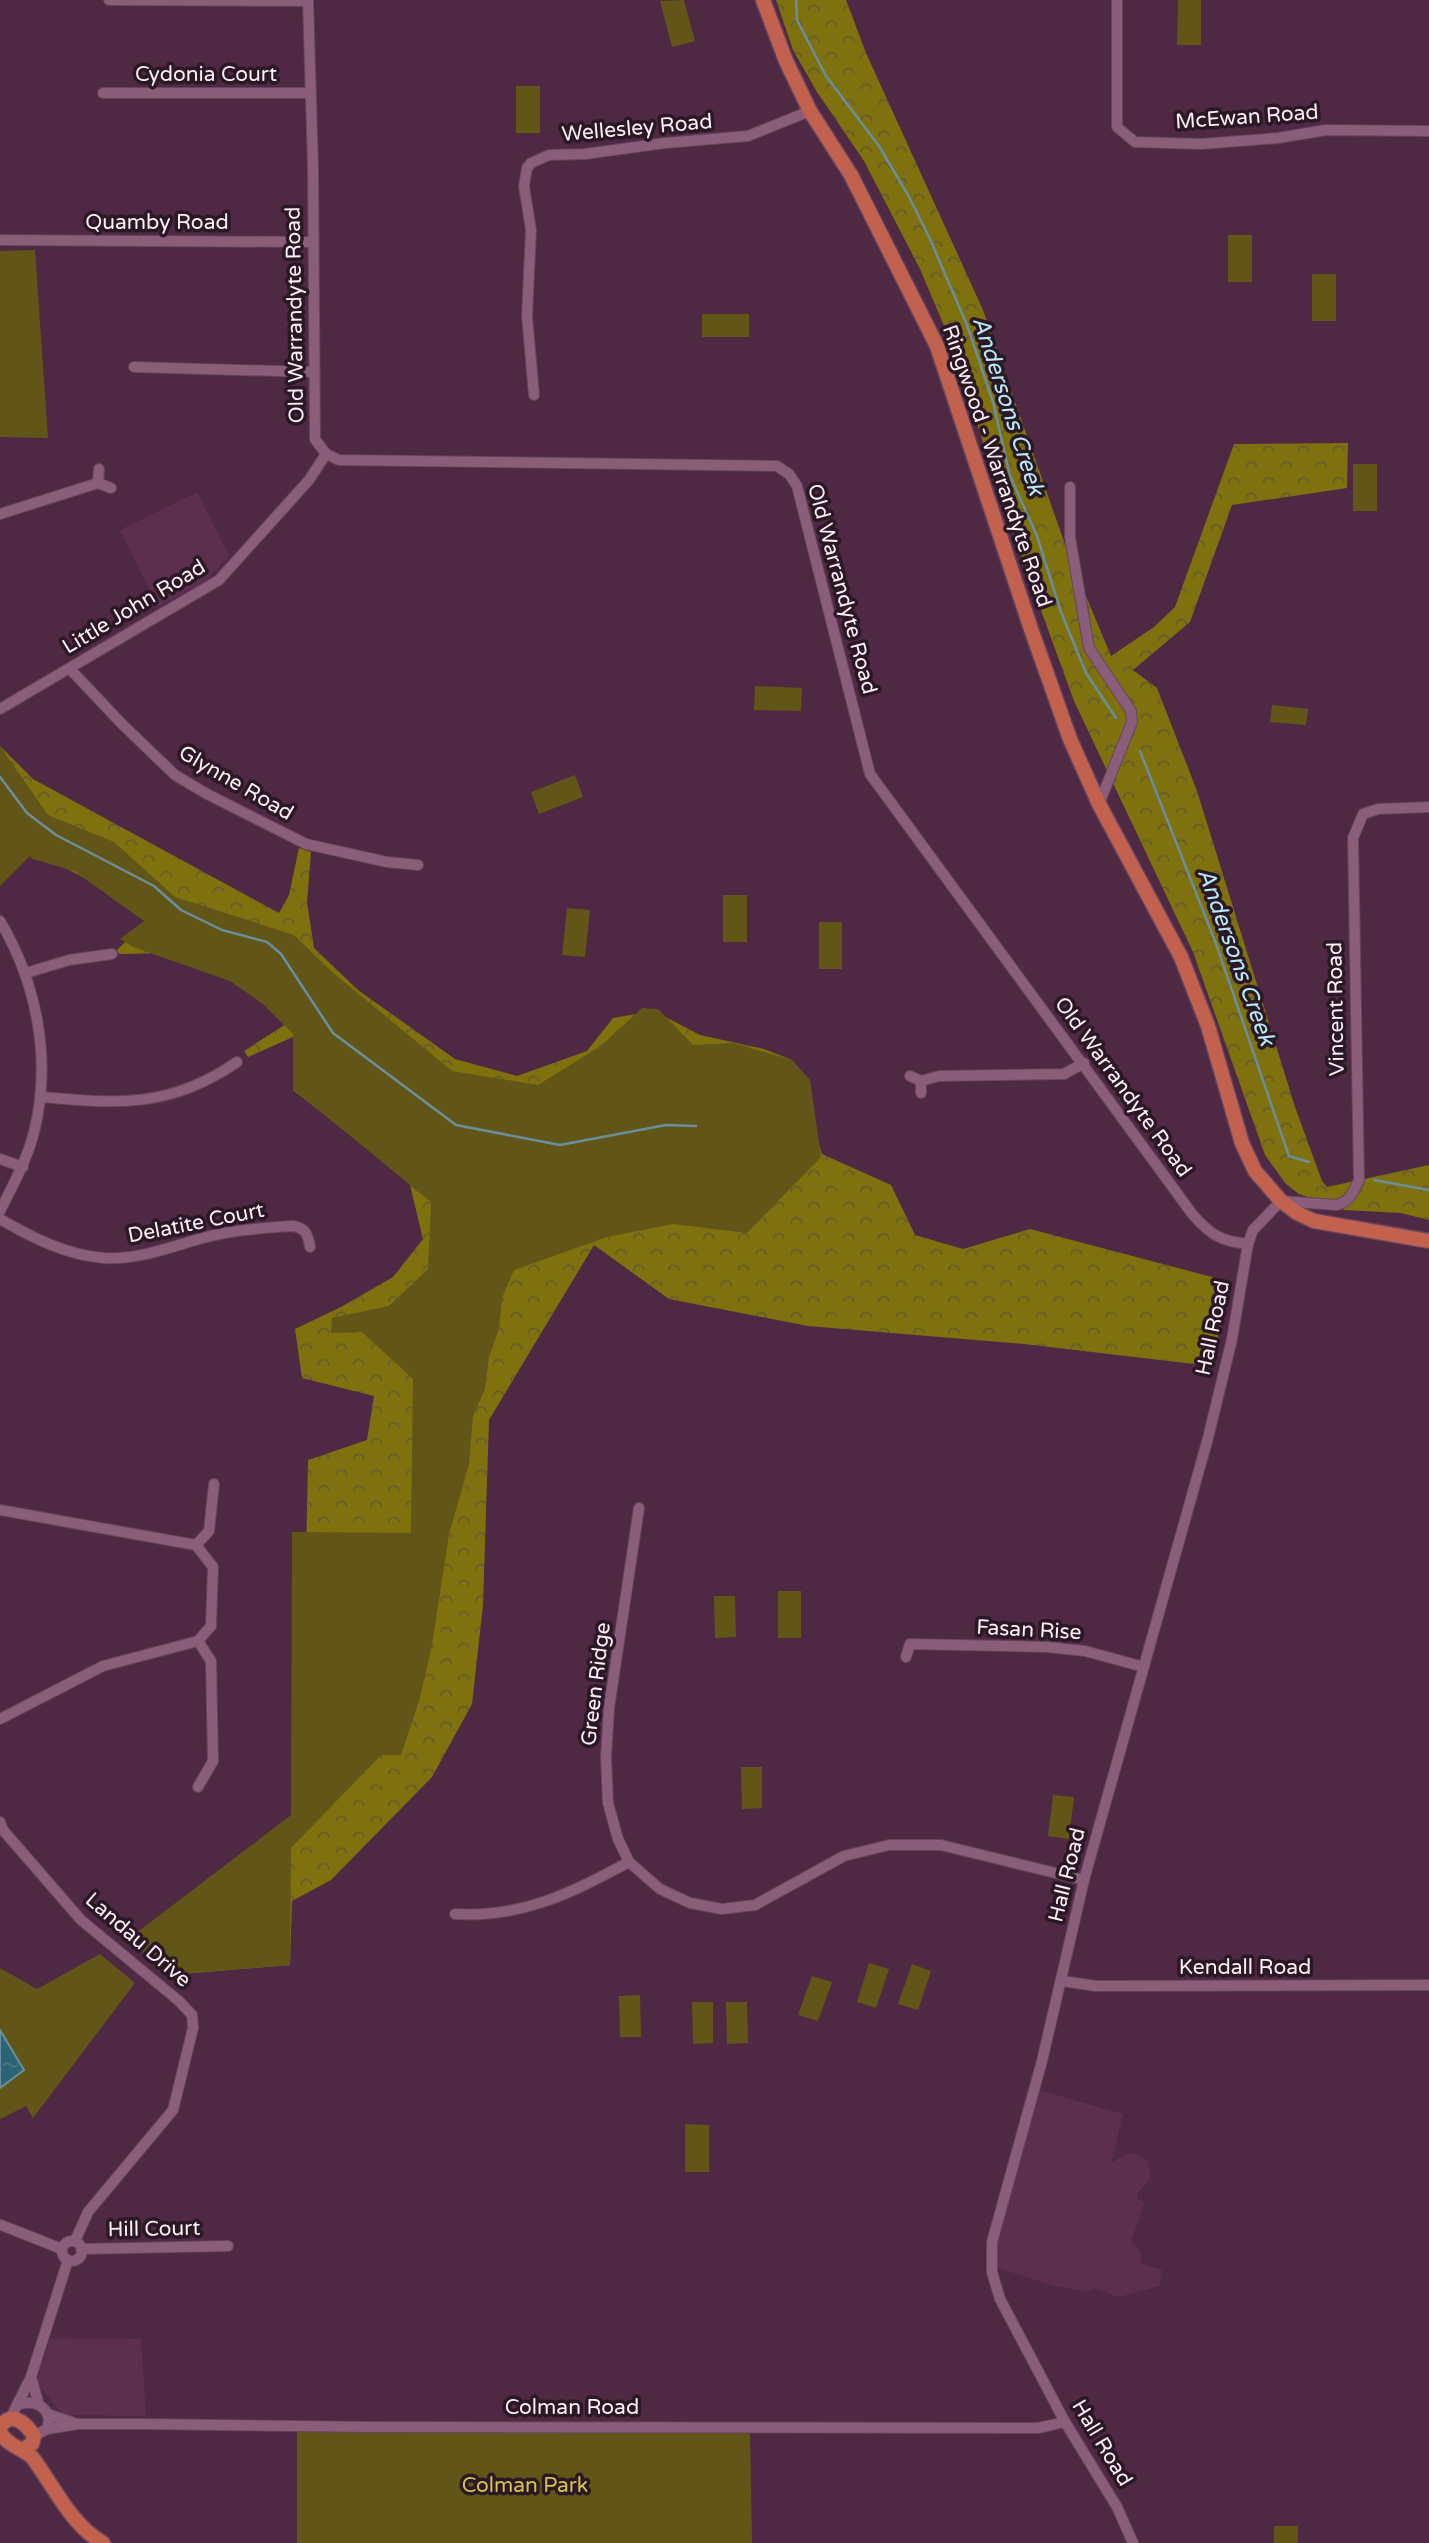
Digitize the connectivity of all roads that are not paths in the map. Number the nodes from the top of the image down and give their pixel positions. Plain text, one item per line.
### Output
1 (109, 0) edge
2 (763, 0) edge
3 (1117, 0) edge
4 (308, 1) edge
5 (103, 93) dead end
6 (309, 93) junction
7 (810, 111) junction
8 (1429, 131) edge
9 (0, 240) edge
10 (313, 242) junction
11 (134, 367) dead end
12 (314, 372) junction
13 (534, 395) dead end
14 (326, 454) junction
15 (99, 469) dead end
16 (98, 483) junction
17 (1070, 487) dead end
18 (111, 488) dead end
19 (0, 514) edge
20 (70, 668) junction
21 (0, 709) edge
22 (1099, 804) junction
23 (1429, 807) edge
24 (418, 865) dead end
25 (0, 921) edge
26 (112, 954) dead end
27 (26, 973) junction
28 (237, 1062) dead end
29 (1084, 1063) junction
30 (910, 1076) dead end
31 (921, 1081) junction
32 (921, 1093) dead end
33 (42, 1097) junction
34 (0, 1159) edge
35 (23, 1167) junction
36 (1281, 1201) junction
37 (0, 1211) edge
38 (0, 1219) edge
39 (1429, 1241) edge
40 (1248, 1244) junction
41 (310, 1247) dead end
42 (214, 1484) dead end
43 (639, 1508) dead end
44 (0, 1510) edge
45 (197, 1545) junction
46 (904, 1634) dead end
47 (198, 1641) junction
48 (910, 1644) junction
49 (906, 1657) dead end
50 (1144, 1667) junction
51 (0, 1719) edge
52 (198, 1787) dead end
53 (0, 1822) edge
54 (629, 1862) junction
55 (1084, 1880) junction
56 (455, 1914) dead end
57 (1062, 1981) junction
58 (1429, 1985) edge
59 (1, 2225) edge
60 (78, 2245) junction
61 (228, 2246) dead end
62 (62, 2249) junction
63 (68, 2260) junction
64 (31, 2377) junction
65 (20, 2404) junction
66 (39, 2405) junction
67 (48, 2414) junction
68 (1065, 2422) junction
69 (78, 2424) junction
70 (3, 2426) edge
71 (47, 2429) junction
72 (30, 2442) junction
73 (103, 2543) edge
74 (1133, 2543) edge

1 - 4 street
2 - 7 main road, Ringwood - Warrandyte Road
3 - 8 street, McEwan Road
4 - 6 street, Old Warrandyte Road
5 - 6 street, Cydonia Court
6 - 10 street, Old Warrandyte Road
7 - 13 street, Wellesley Road
7 - 22 main road, Ringwood - Warrandyte Road
9 - 10 street, Quamby Road
10 - 12 street, Old Warrandyte Road
11 - 12 street
12 - 14 street, Old Warrandyte Road
14 - 20 street, Little John Road
14 - 29 street, Old Warrandyte Road
15 - 16 street
16 - 18 street
16 - 19 street
17 - 22 street, Ringwood - Warrandyte Road
20 - 21 street, Little John Road
20 - 24 street, Glynne Road
22 - 36 main road, Ringwood - Warrandyte Road
23 - 36 street, Vincent Road
25 - 27 street
26 - 27 street
27 - 33 street
28 - 33 street
29 - 31 street
29 - 40 street, Old Warrandyte Road
30 - 31 street
31 - 32 street
33 - 35 street
34 - 35 street
35 - 37 street
36 - 39 main road, Ringwood - Warrandyte Road
36 - 40 street, Hall Road
38 - 41 street, Delatite Court
40 - 50 street, Hall Road
42 - 45 street
43 - 54 street, Green Ridge
44 - 45 street
45 - 47 street
46 - 48 street
47 - 51 street
47 - 52 street
48 - 49 street
48 - 50 street, Fasan Rise
50 - 55 street, Hall Road
53 - 60 street, Landau Drive
54 - 55 street
54 - 56 street
55 - 57 street, Hall Road
57 - 58 street, Kendall Road
57 - 68 street, Hall Road
59 - 62 street
60 - 61 street, Hill Court
60 - 62 street
60 - 63 street
62 - 63 street
63 - 64 street
64 - 65 street
64 - 66 street
65 - 66 street
65 - 70 street
66 - 67 street
67 - 69 street, Colman Road
67 - 71 street
68 - 69 street, Colman Road
68 - 74 street, Hall Road
69 - 71 street, Colman Road
70 - 72 main road
70 - 72 main road
71 - 72 street, Colman Road
72 - 73 main road

